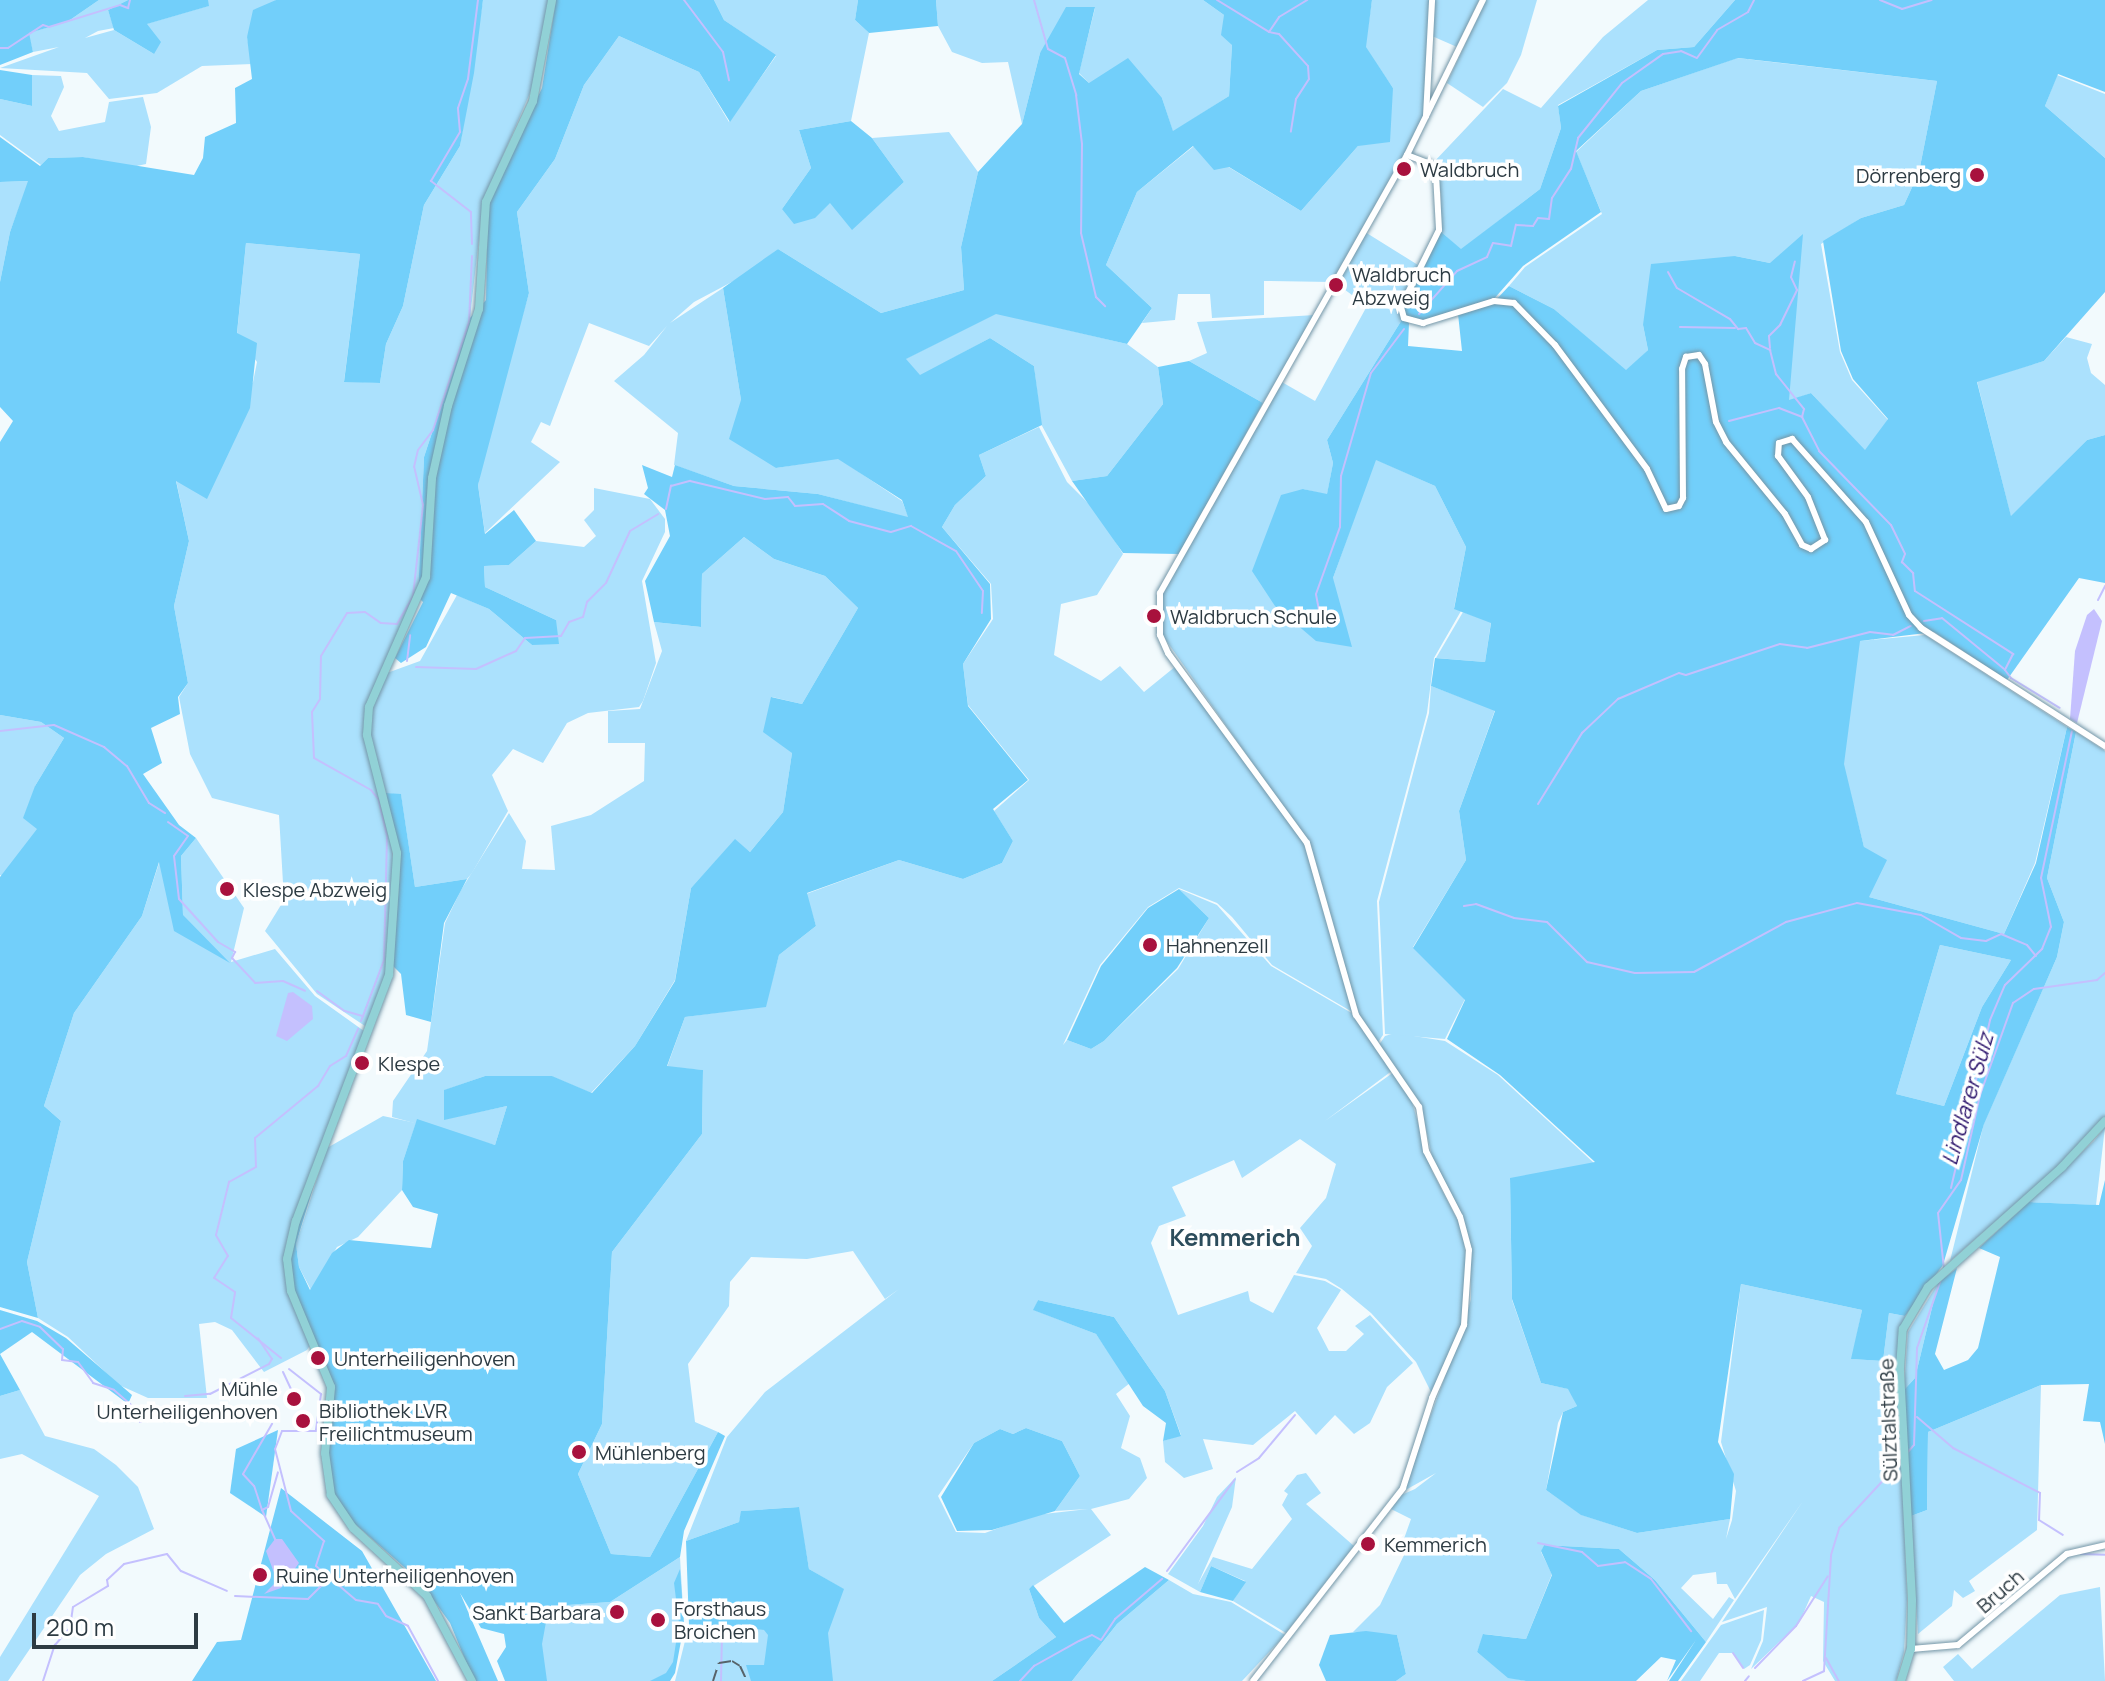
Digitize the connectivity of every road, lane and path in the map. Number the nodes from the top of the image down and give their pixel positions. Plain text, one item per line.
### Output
1 (552, 0) edge
2 (1432, 0) edge
3 (1483, 0) edge
4 (1426, 118) junction
5 (1407, 155) junction
6 (2105, 746) edge
7 (2105, 1121) edge
8 (2105, 1545) edge
9 (1911, 1649) junction
10 (472, 1681) edge
11 (1253, 1681) edge
12 (1901, 1681) edge

1 - 10 main road
2 - 4 street
3 - 4 street
4 - 5 street
5 - 6 street
5 - 11 street
7 - 9 main road, Sülztalstraße
8 - 9 street, Bruch
9 - 12 main road, Sülztalstraße

